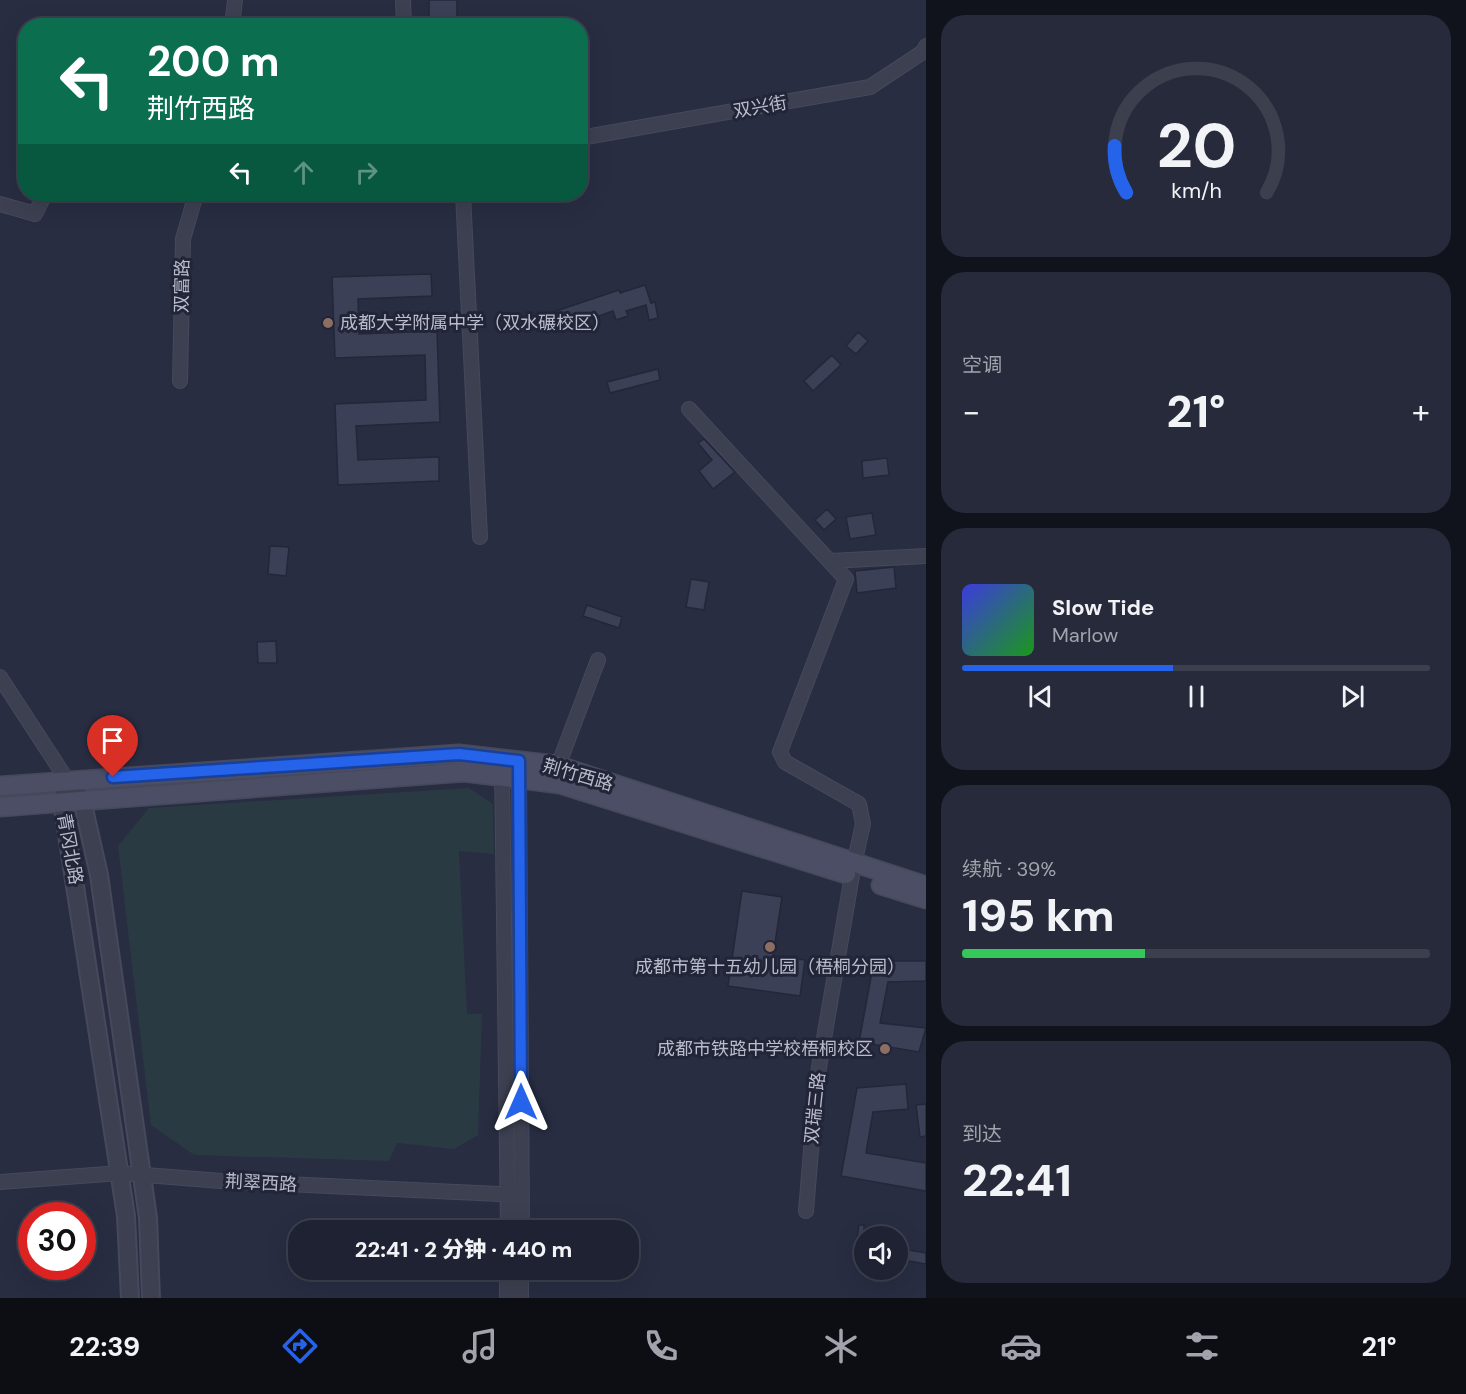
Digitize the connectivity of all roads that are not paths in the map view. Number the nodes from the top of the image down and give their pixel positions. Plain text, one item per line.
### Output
1 (235, 0) edge
2 (403, 0) edge
3 (233, 18) edge
4 (404, 18) edge
5 (926, 46) edge
6 (588, 137) edge
7 (42, 201) edge
8 (194, 201) edge
9 (463, 201) edge
10 (0, 204) edge
11 (180, 381) dead end
12 (689, 409) dead end
13 (480, 537) dead end
14 (926, 556) edge
15 (830, 561) junction
16 (598, 660) dead end
17 (0, 677) edge
18 (558, 766) junction
19 (511, 769) junction
20 (67, 780) junction
21 (0, 786) edge
22 (82, 800) junction
23 (62, 802) junction
24 (0, 807) edge
25 (852, 870) junction
26 (926, 886) edge
27 (926, 899) edge
28 (120, 1173) junction
29 (142, 1176) junction
30 (0, 1182) edge
31 (515, 1195) junction
32 (806, 1211) dead end
33 (510, 1220) edge
34 (520, 1220) edge
35 (507, 1280) edge
36 (521, 1280) edge
37 (130, 1298) edge
38 (151, 1298) edge
39 (507, 1298) edge
40 (521, 1298) edge

1 - 3 street
2 - 4 street
5 - 6 street, 双兴街
7 - 10 street
8 - 11 street, 双富路
9 - 13 street
12 - 15 street
14 - 15 street
15 - 25 street, 双瑞三路
16 - 18 street
17 - 20 street
18 - 19 main road, 荆竹西路
18 - 25 main road, 荆竹西路
19 - 20 main road, 荆竹西路
19 - 22 main road, 荆竹西路
19 - 25 main road, 荆竹西路
19 - 31 street
20 - 21 main road, 荆竹西路
20 - 22 street, 青冈北路
20 - 23 street, 青冈北路
22 - 23 main road, 荆竹西路
22 - 29 street, 青冈北路
23 - 24 main road, 荆竹西路
23 - 28 street, 青冈北路
25 - 26 main road, 荆竹西路
25 - 27 main road, 荆竹西路
25 - 32 street, 双瑞三路
28 - 29 street, 荆翠西路
28 - 30 street, 荆翠西路
28 - 37 street, 青冈北路
29 - 31 street, 荆翠西路
29 - 38 street, 青冈北路
31 - 33 street
31 - 34 street
35 - 39 street
36 - 40 street

